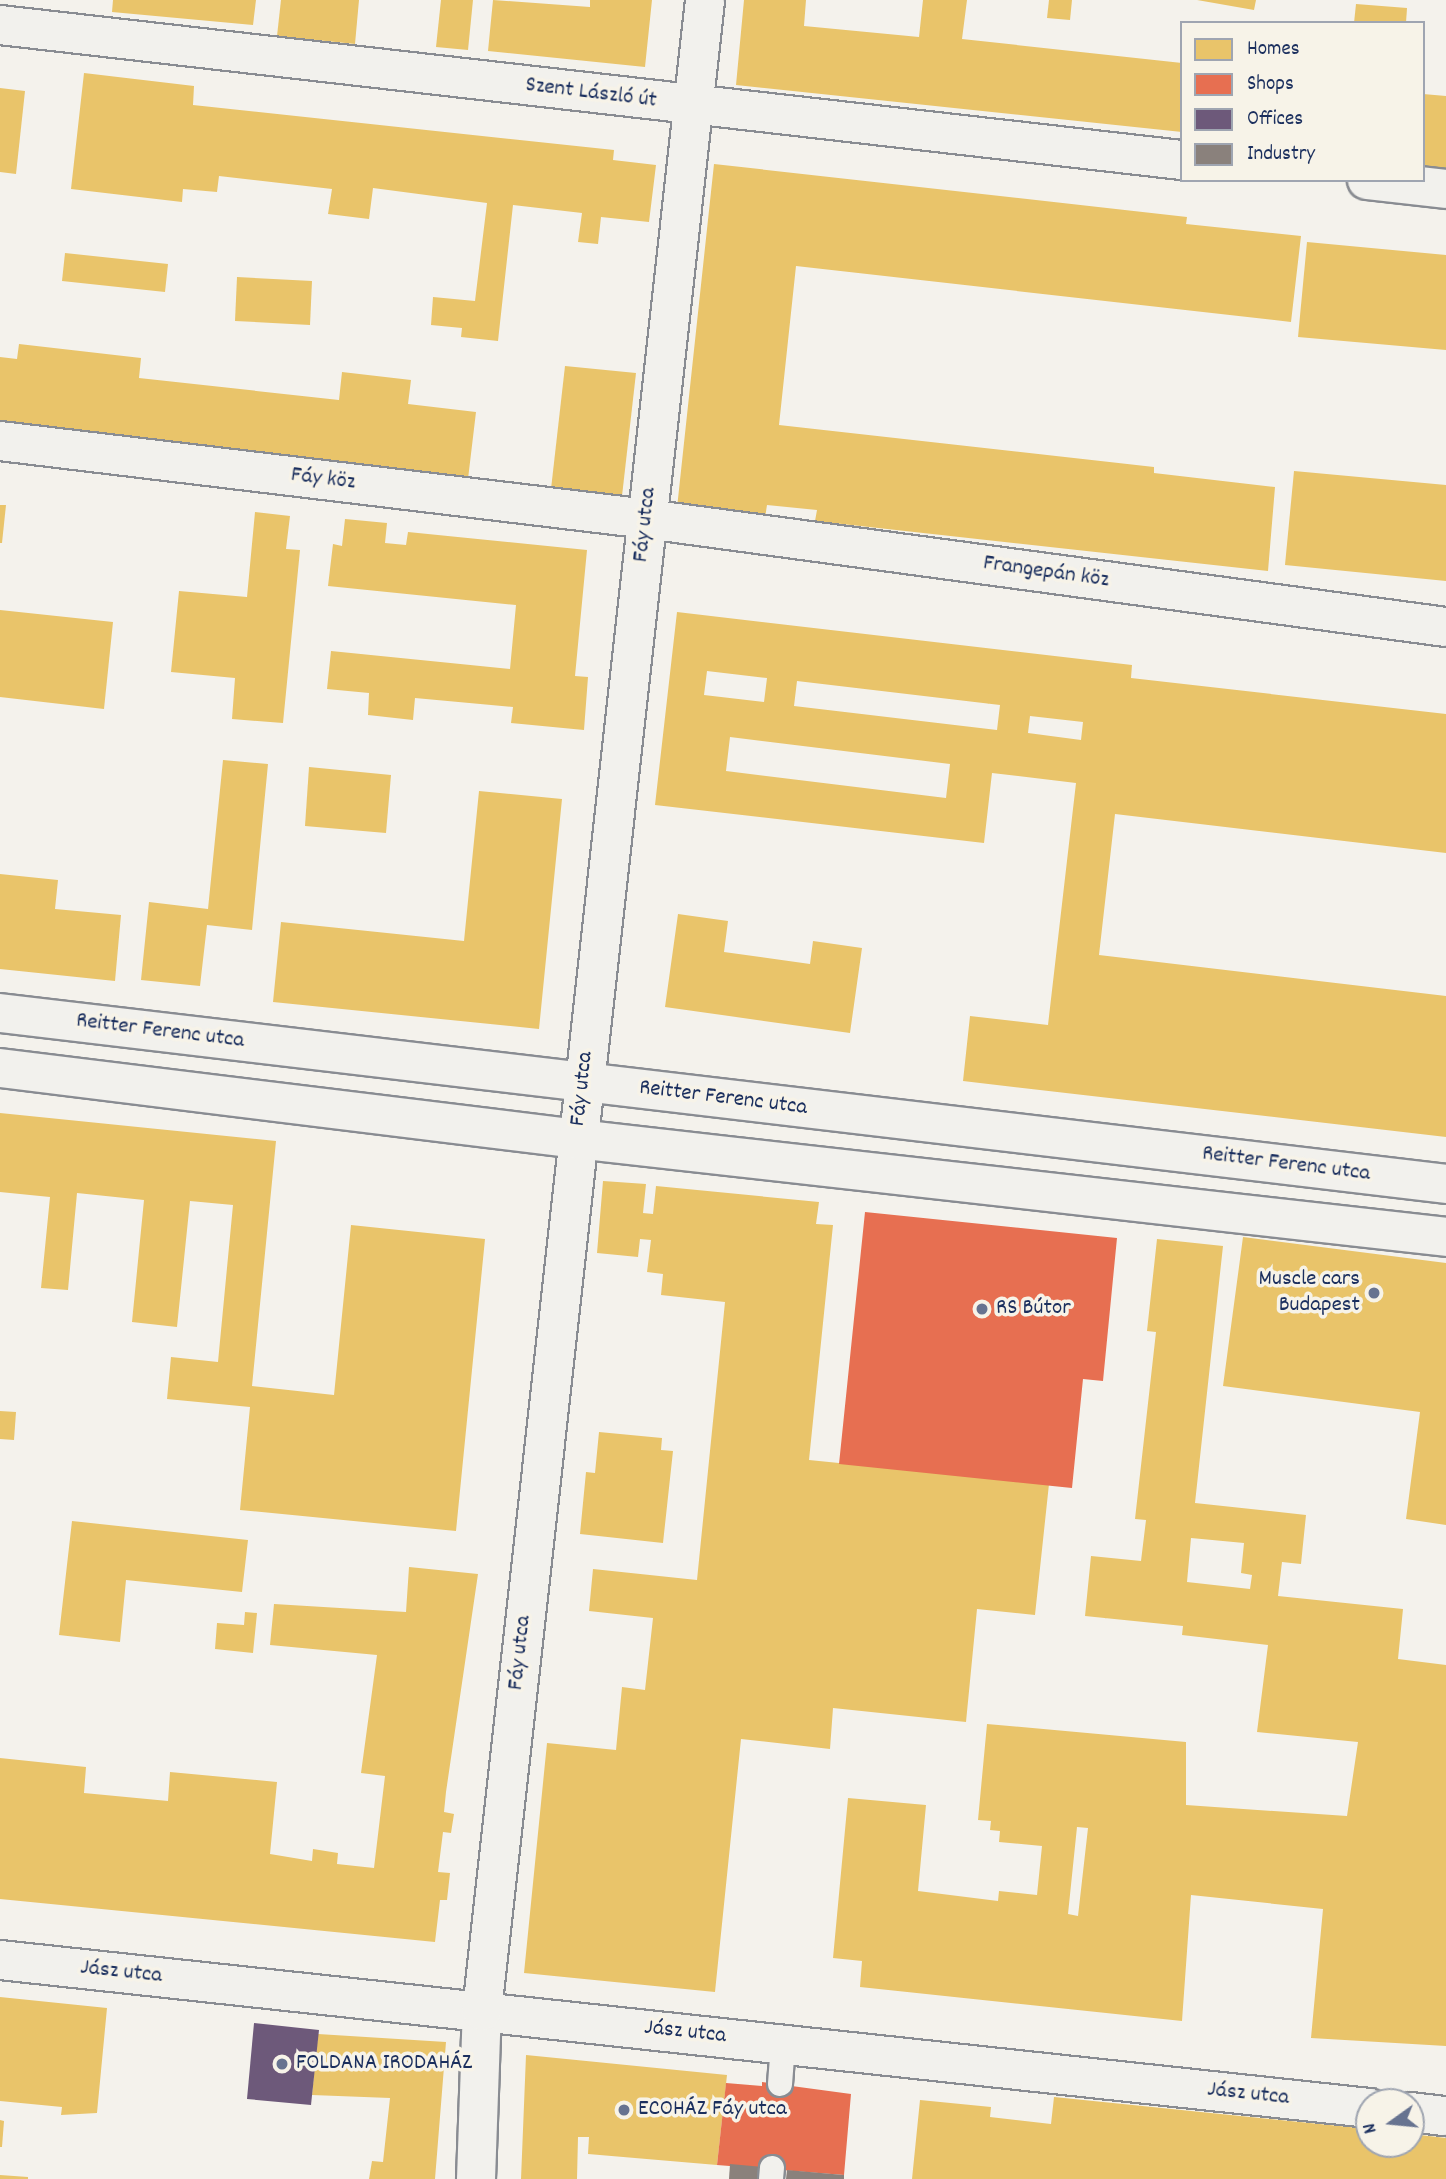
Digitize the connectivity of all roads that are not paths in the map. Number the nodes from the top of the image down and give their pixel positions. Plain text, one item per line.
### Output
1 (705, 0) edge
2 (0, 25) edge
3 (692, 106) junction
4 (1180, 160) edge
5 (1385, 182) edge
6 (1446, 189) edge
7 (0, 441) edge
8 (647, 519) junction
9 (1446, 627) edge
10 (0, 1013) edge
11 (0, 1068) edge
12 (584, 1082) junction
13 (577, 1139) junction
14 (1168, 1151) junction
15 (1446, 1184) edge
16 (1161, 1205) junction
17 (1446, 1237) edge
18 (0, 1960) edge
19 (482, 2011) junction
20 (783, 2044) junction
21 (780, 2084) dead end
22 (1355, 2106) edge
23 (1425, 2114) edge
24 (1446, 2116) edge
25 (475, 2179) edge

1 - 3 street, Fáy utca
2 - 3 street, Szent László út
3 - 4 street, Szent László út
3 - 8 street, Fáy utca
5 - 6 street
7 - 8 street, Fáy köz
8 - 9 street, Frangepán köz
8 - 12 street, Fáy utca
10 - 12 street, Reitter Ferenc utca
11 - 13 street
12 - 13 street, Fáy utca
12 - 14 street, Reitter Ferenc utca
13 - 16 street
13 - 19 street, Fáy utca
14 - 15 street, Reitter Ferenc utca
14 - 16 street
16 - 17 street
18 - 19 street, Jász utca
19 - 20 street, Jász utca
19 - 25 street, Fáy utca
20 - 21 lane
20 - 22 street, Jász utca
23 - 24 street

